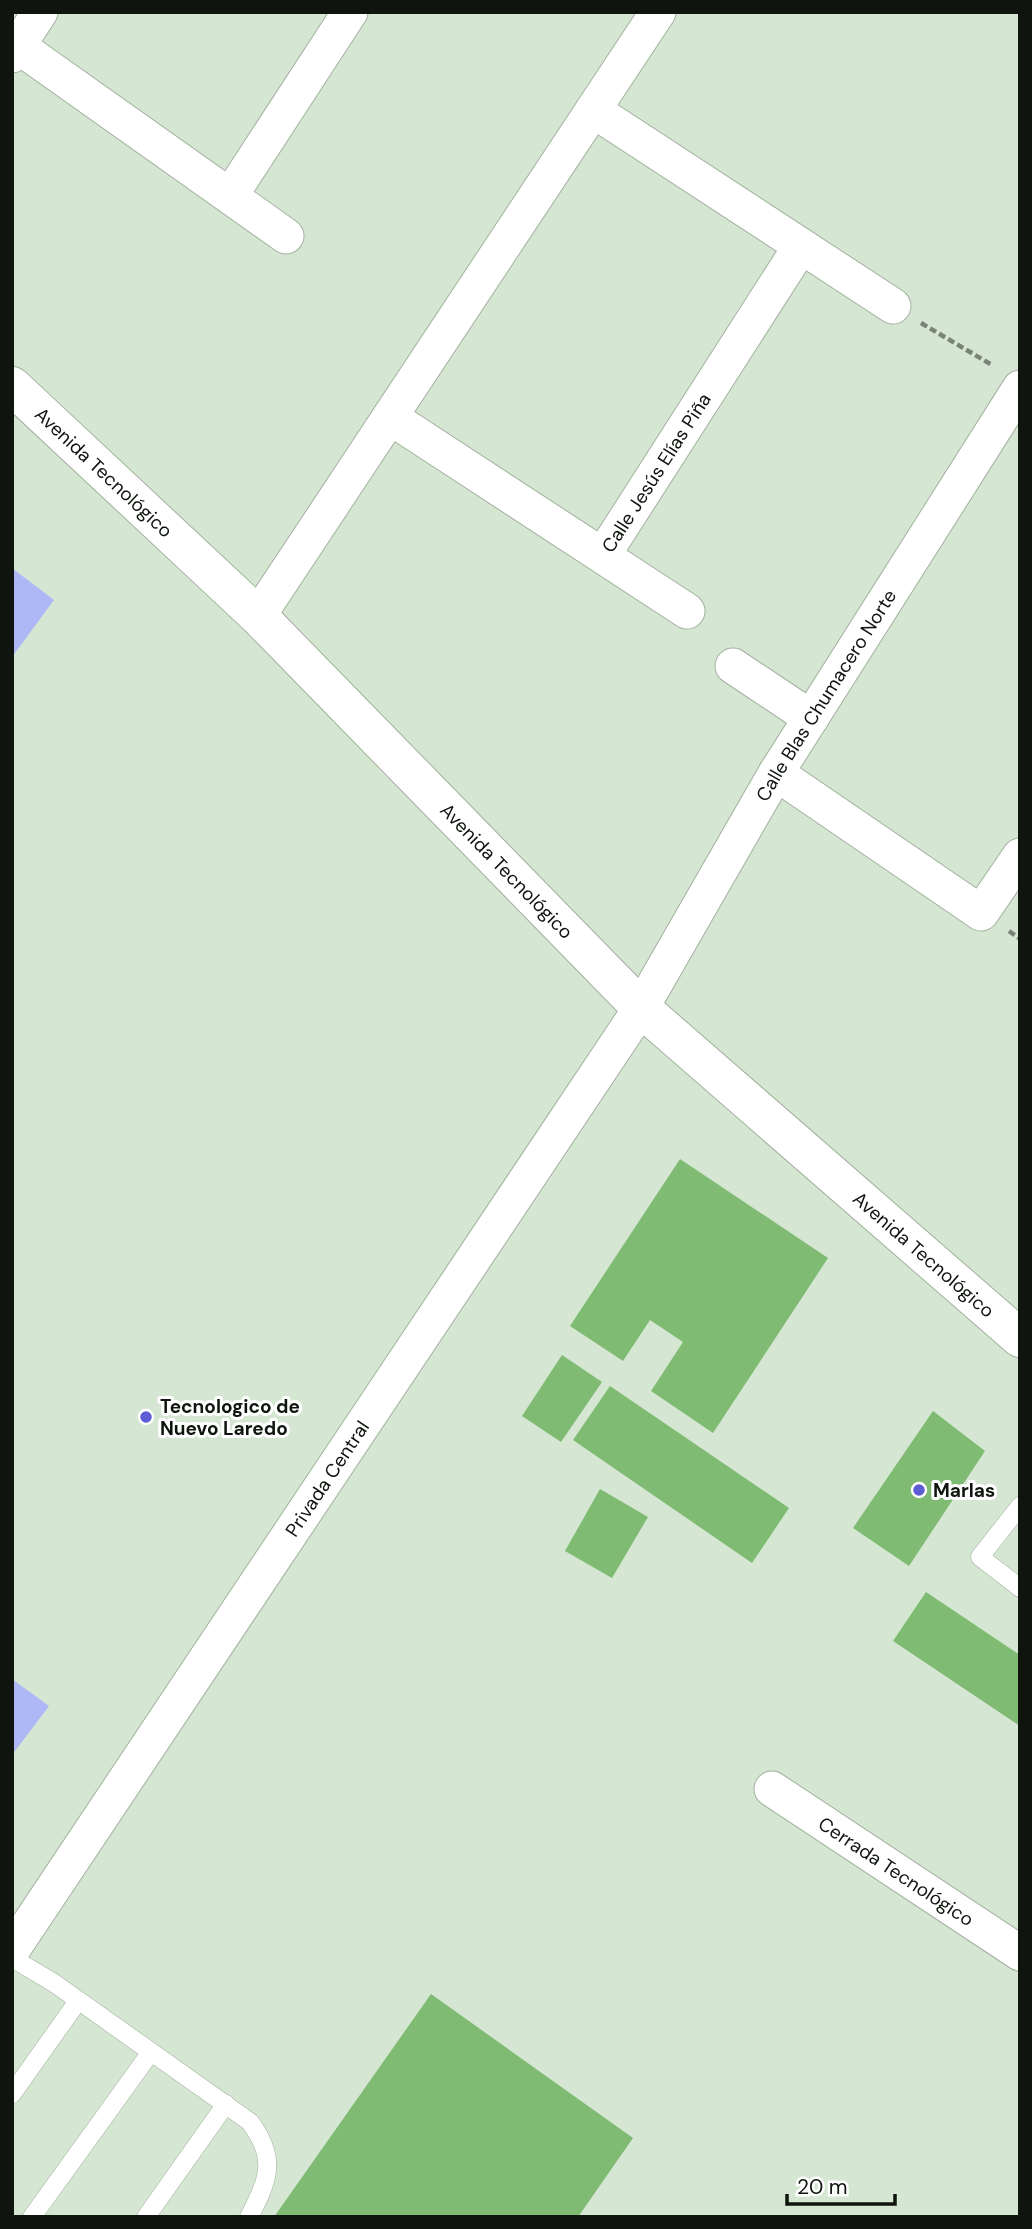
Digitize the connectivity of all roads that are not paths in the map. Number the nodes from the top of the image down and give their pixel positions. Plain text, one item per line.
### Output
1 (40, 12) edge
2 (351, 12) edge
3 (658, 12) edge
4 (15, 50) edge
5 (593, 110) junction
6 (230, 196) junction
7 (286, 236) dead end
8 (801, 246) junction
9 (893, 306) road end
10 (1008, 378) edge
11 (12, 386) edge
12 (390, 417) junction
13 (603, 555) junction
14 (687, 611) dead end
15 (258, 616) junction
16 (733, 666) dead end
17 (811, 718) junction
18 (776, 773) junction
19 (1020, 856) edge
20 (641, 1008) junction
21 (1015, 1324) edge
22 (1020, 1506) edge
23 (1020, 1588) edge
24 (772, 1789) dead end
25 (12, 1950) edge
26 (1020, 1953) edge
27 (12, 1958) edge
28 (78, 2001) junction
29 (151, 2052) junction
30 (12, 2094) edge
31 (226, 2104) junction
32 (33, 2217) edge
33 (146, 2217) edge
34 (249, 2217) edge

1 - 4 street
2 - 6 street
3 - 5 street
4 - 6 street
5 - 8 street
5 - 12 street
6 - 7 street
8 - 9 street
8 - 13 street, Calle Jesús Elías Piña
10 - 17 street, Calle Blas Chumacero Norte
11 - 15 street, Avenida Tecnológico
12 - 13 street, Calle Jesús Elías Piña
12 - 15 street
13 - 14 street
15 - 20 street, Avenida Tecnológico
16 - 17 street
17 - 18 street, Calle Blas Chumacero Norte
18 - 19 street
18 - 20 street, Calle Blas Chumacero Norte
20 - 21 street, Avenida Tecnológico
20 - 25 street, Privada Central
22 - 23 lane
24 - 26 street, Cerrada Tecnológico
27 - 28 lane
28 - 29 lane
28 - 30 lane
29 - 31 lane
29 - 32 lane
31 - 33 lane
31 - 34 lane

